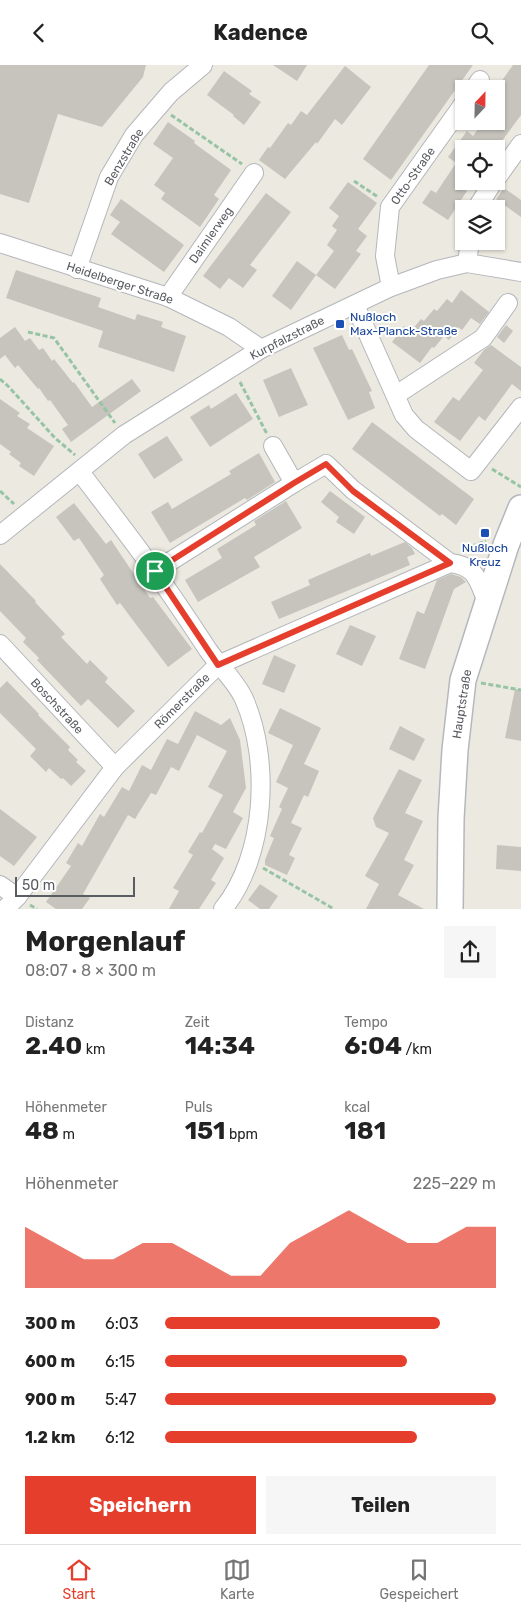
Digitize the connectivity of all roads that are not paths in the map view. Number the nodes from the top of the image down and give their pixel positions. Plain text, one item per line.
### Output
1 (203, 65) edge
2 (455, 116) edge
3 (521, 145) edge
4 (505, 167) edge
5 (248, 169) road end
6 (0, 243) edge
7 (469, 250) edge
8 (467, 263) junction
9 (77, 269) junction
10 (521, 272) edge
11 (391, 287) junction
12 (168, 297) junction
13 (508, 303) dead end
14 (355, 305) junction
15 (261, 349) junction
16 (396, 395) junction
17 (521, 407) edge
18 (274, 446) road end
19 (80, 472) junction
20 (294, 483) junction
21 (521, 508) edge
22 (0, 535) edge
23 (446, 560) junction
24 (155, 571) junction
25 (487, 602) junction
26 (0, 644) edge
27 (218, 665) junction
28 (115, 767) junction
29 (0, 885) edge
30 (11, 903) edge
31 (223, 909) edge
32 (450, 909) edge

1 - 9 street, Benzstraße
2 - 11 street, Otto-Straße
3 - 4 street
5 - 12 street, Daimlerweg
6 - 9 street, Heidelberger Straße
7 - 8 street
8 - 10 street, Kurpfalzstraße
8 - 11 street, Kurpfalzstraße
9 - 12 street, Heidelberger Straße
11 - 14 street, Kurpfalzstraße
12 - 15 street, Heidelberger Straße
13 - 16 street
14 - 15 street, Kurpfalzstraße
14 - 16 street
15 - 19 street, Kurpfalzstraße
16 - 17 street
18 - 20 street
19 - 22 street, Kurpfalzstraße
19 - 24 street
20 - 23 street
20 - 24 street
21 - 25 main road, Hauptstraße
23 - 25 street
23 - 27 street, Römerstraße
24 - 27 street
25 - 32 main road, Hauptstraße
26 - 28 street, Boschstraße
27 - 28 street, Römerstraße
27 - 31 street
28 - 30 street, Römerstraße
29 - 30 street

